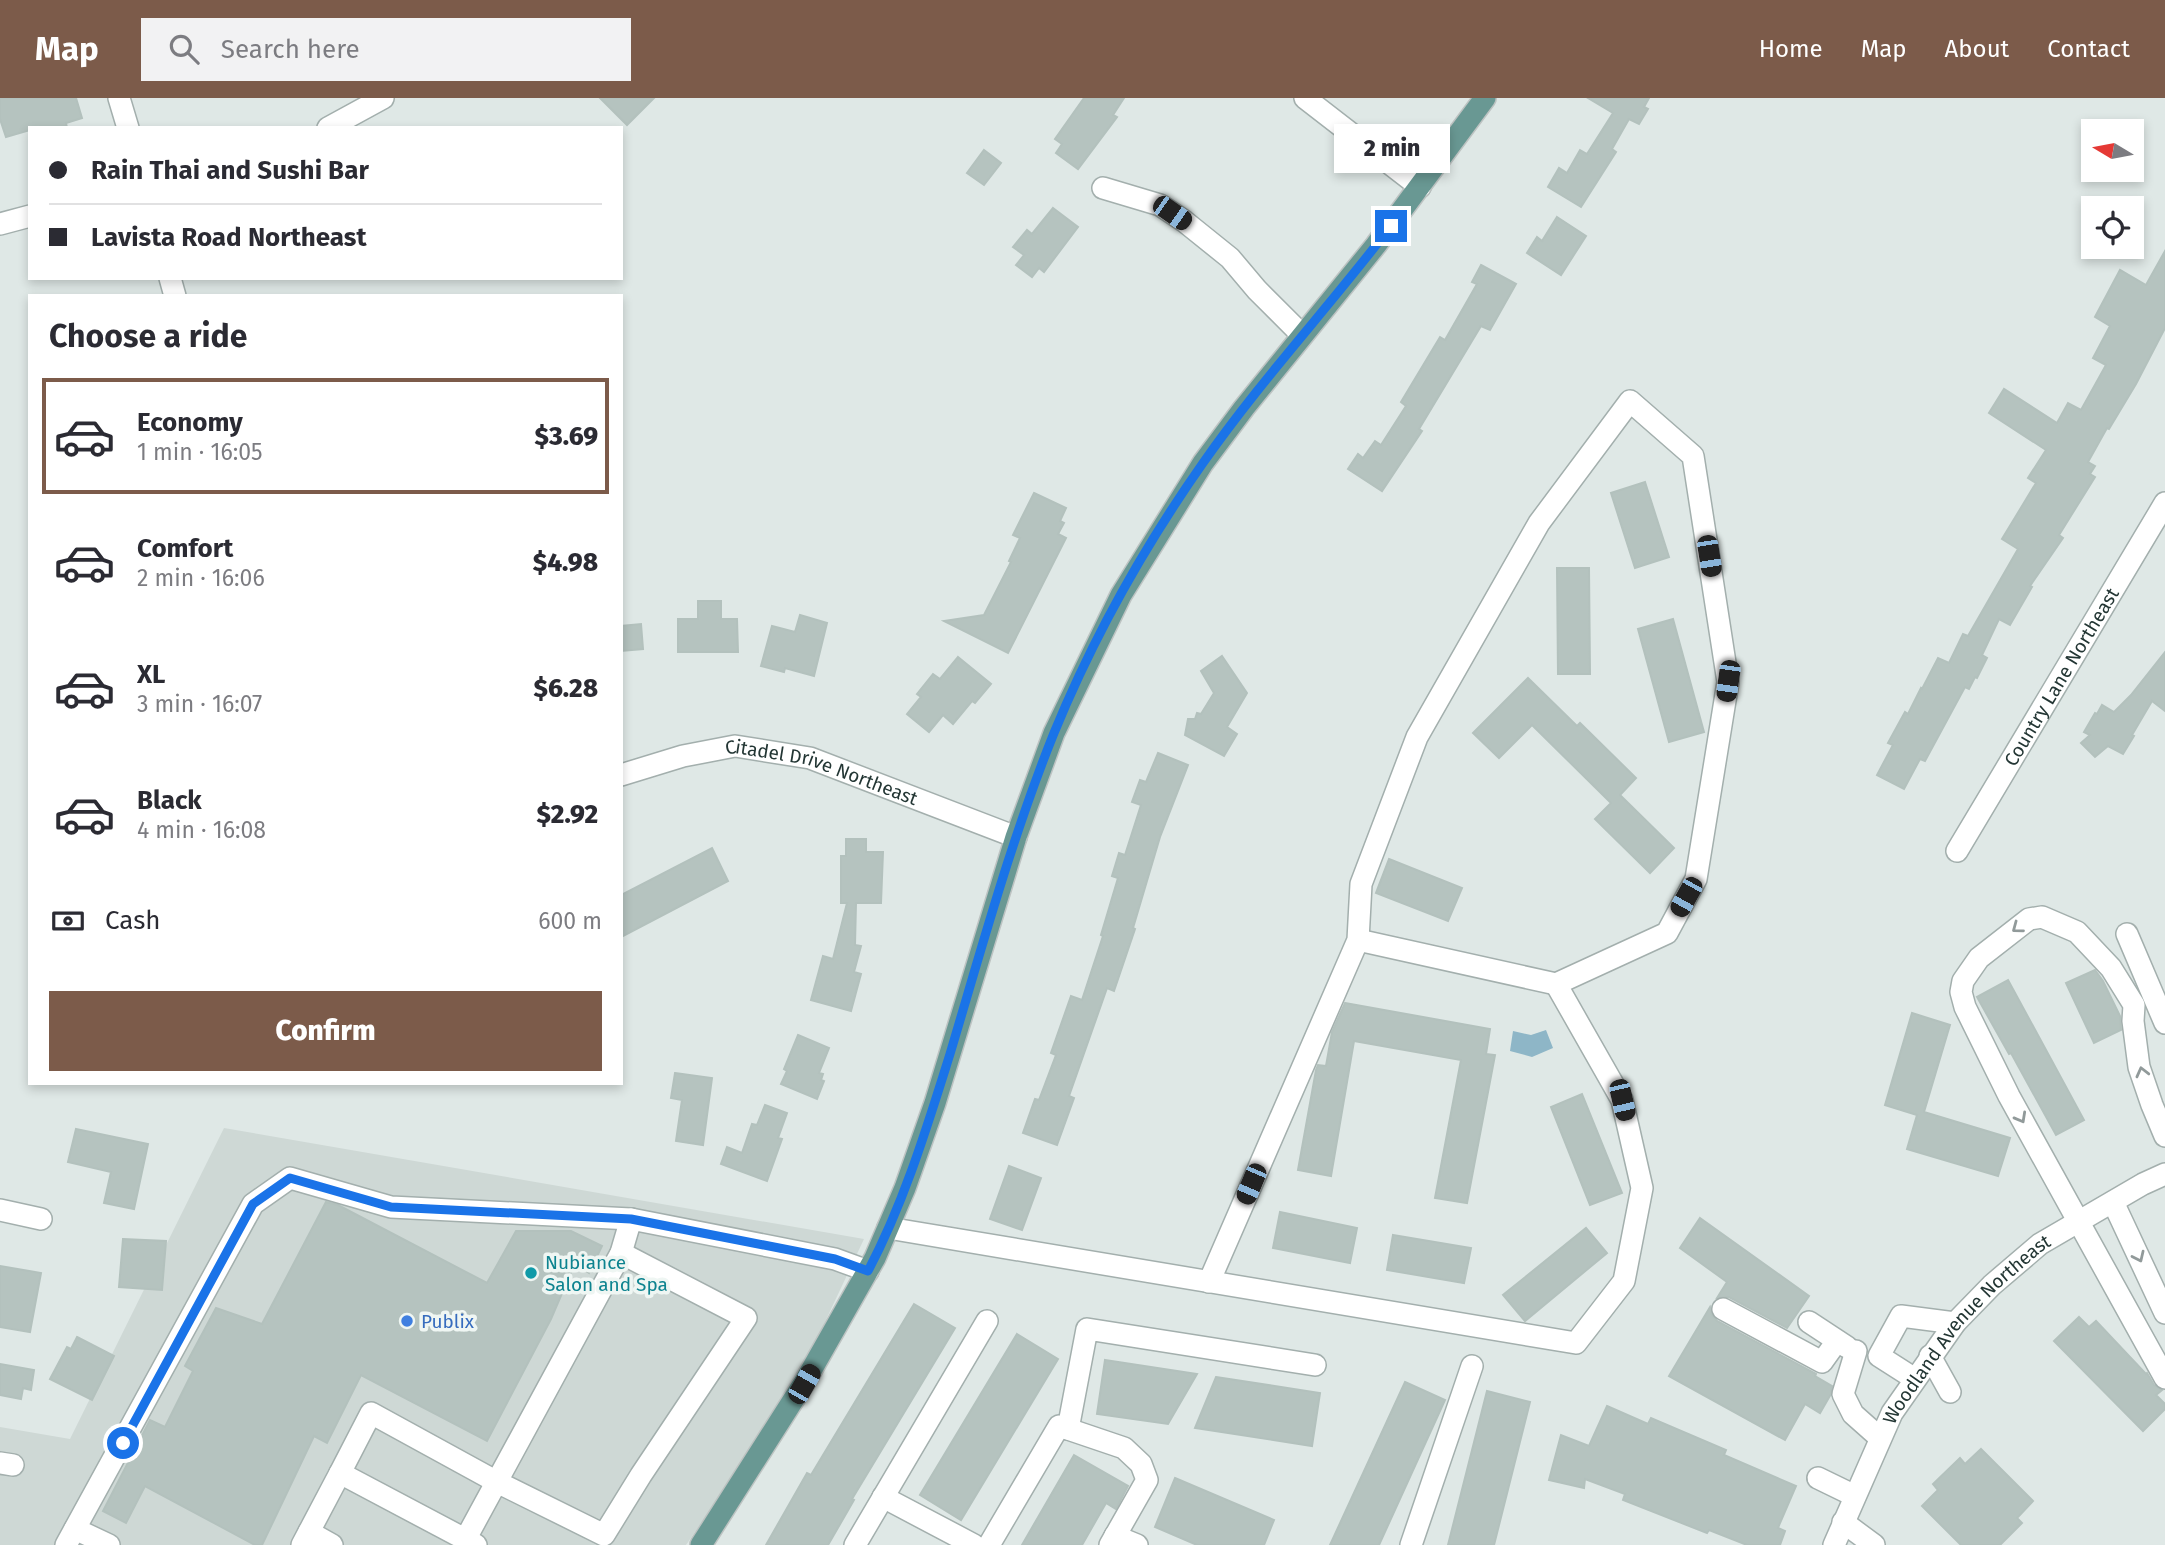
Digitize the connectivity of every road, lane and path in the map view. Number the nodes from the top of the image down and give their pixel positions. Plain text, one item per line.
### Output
1 (119, 98) edge
2 (383, 98) edge
3 (1305, 98) edge
4 (1485, 98) edge
5 (127, 126) edge
6 (332, 126) edge
7 (1420, 187) junction
8 (1103, 188) dead end
9 (28, 217) edge
10 (0, 224) edge
11 (1302, 335) junction
12 (2165, 503) edge
13 (623, 774) edge
14 (1016, 837) junction
15 (1957, 850) dead end
16 (2127, 934) dead end
17 (1357, 940) junction
18 (1556, 985) junction
19 (2165, 1023) edge
20 (2165, 1136) edge
21 (2165, 1174) edge
22 (2113, 1202) junction
23 (0, 1210) edge
24 (41, 1219) dead end
25 (631, 1219) junction
26 (2079, 1221) junction
27 (888, 1228) junction
28 (621, 1253) junction
29 (868, 1271) junction
30 (1209, 1282) junction
31 (1723, 1309) dead end
32 (2165, 1313) edge
33 (988, 1321) dead end
34 (1809, 1322) dead end
35 (1955, 1322) junction
36 (1836, 1341) junction
37 (1856, 1352) junction
38 (1879, 1356) junction
39 (1930, 1356) junction
40 (1315, 1365) dead end
41 (1472, 1366) dead end
42 (2165, 1378) edge
43 (1915, 1379) junction
44 (1950, 1392) dead end
45 (1068, 1429) junction
46 (1880, 1438) junction
47 (340, 1473) junction
48 (1818, 1478) dead end
49 (498, 1482) junction
50 (1855, 1496) junction
51 (883, 1497) junction
52 (1843, 1522) junction
53 (71, 1537) edge
54 (305, 1539) edge
55 (1113, 1541) edge
56 (471, 1542) edge
57 (110, 1545) edge
58 (332, 1545) edge
59 (701, 1545) edge
60 (855, 1545) edge
61 (974, 1545) edge
62 (989, 1545) edge
63 (1137, 1545) edge
64 (1411, 1545) edge
65 (1834, 1545) edge
66 (1874, 1545) edge

1 - 5 street
2 - 6 street
3 - 7 street
4 - 7 main road
7 - 11 main road
8 - 11 street
9 - 10 street
11 - 14 main road
12 - 15 street, Country Lane Northeast
13 - 14 street, Citadel Drive Northeast
14 - 27 main road
16 - 19 street
17 - 18 street
17 - 18 street
17 - 30 street
18 - 30 street
20 -> 26 street
21 - 22 street, Woodland Avenue Northeast
22 - 26 street, Woodland Avenue Northeast
22 -> 32 street
23 - 24 street
25 - 28 street
25 - 29 street
25 - 53 street
26 - 35 street, Woodland Avenue Northeast
26 - 42 street
27 - 29 main road
27 - 30 street
28 - 49 street
28 - 49 street
29 - 59 main road
31 - 36 street
33 - 51 street
34 - 36 street
35 - 38 street
35 - 39 street, Woodland Avenue Northeast
36 - 37 street
37 - 38 street
37 - 46 street
38 - 43 street
39 - 43 street, Woodland Avenue Northeast
39 - 44 street
40 - 45 street
41 - 64 street
43 - 46 street, Woodland Avenue Northeast
45 - 55 street
45 - 62 street
46 - 50 street, Woodland Avenue Northeast
47 - 49 street
47 - 54 street
47 - 56 street
48 - 50 street
49 - 56 street
50 - 52 street, Woodland Avenue Northeast
51 - 60 street
51 - 61 street
52 - 65 street, Woodland Avenue Northeast
52 - 66 street
53 - 57 street
54 - 58 street
55 - 63 street

